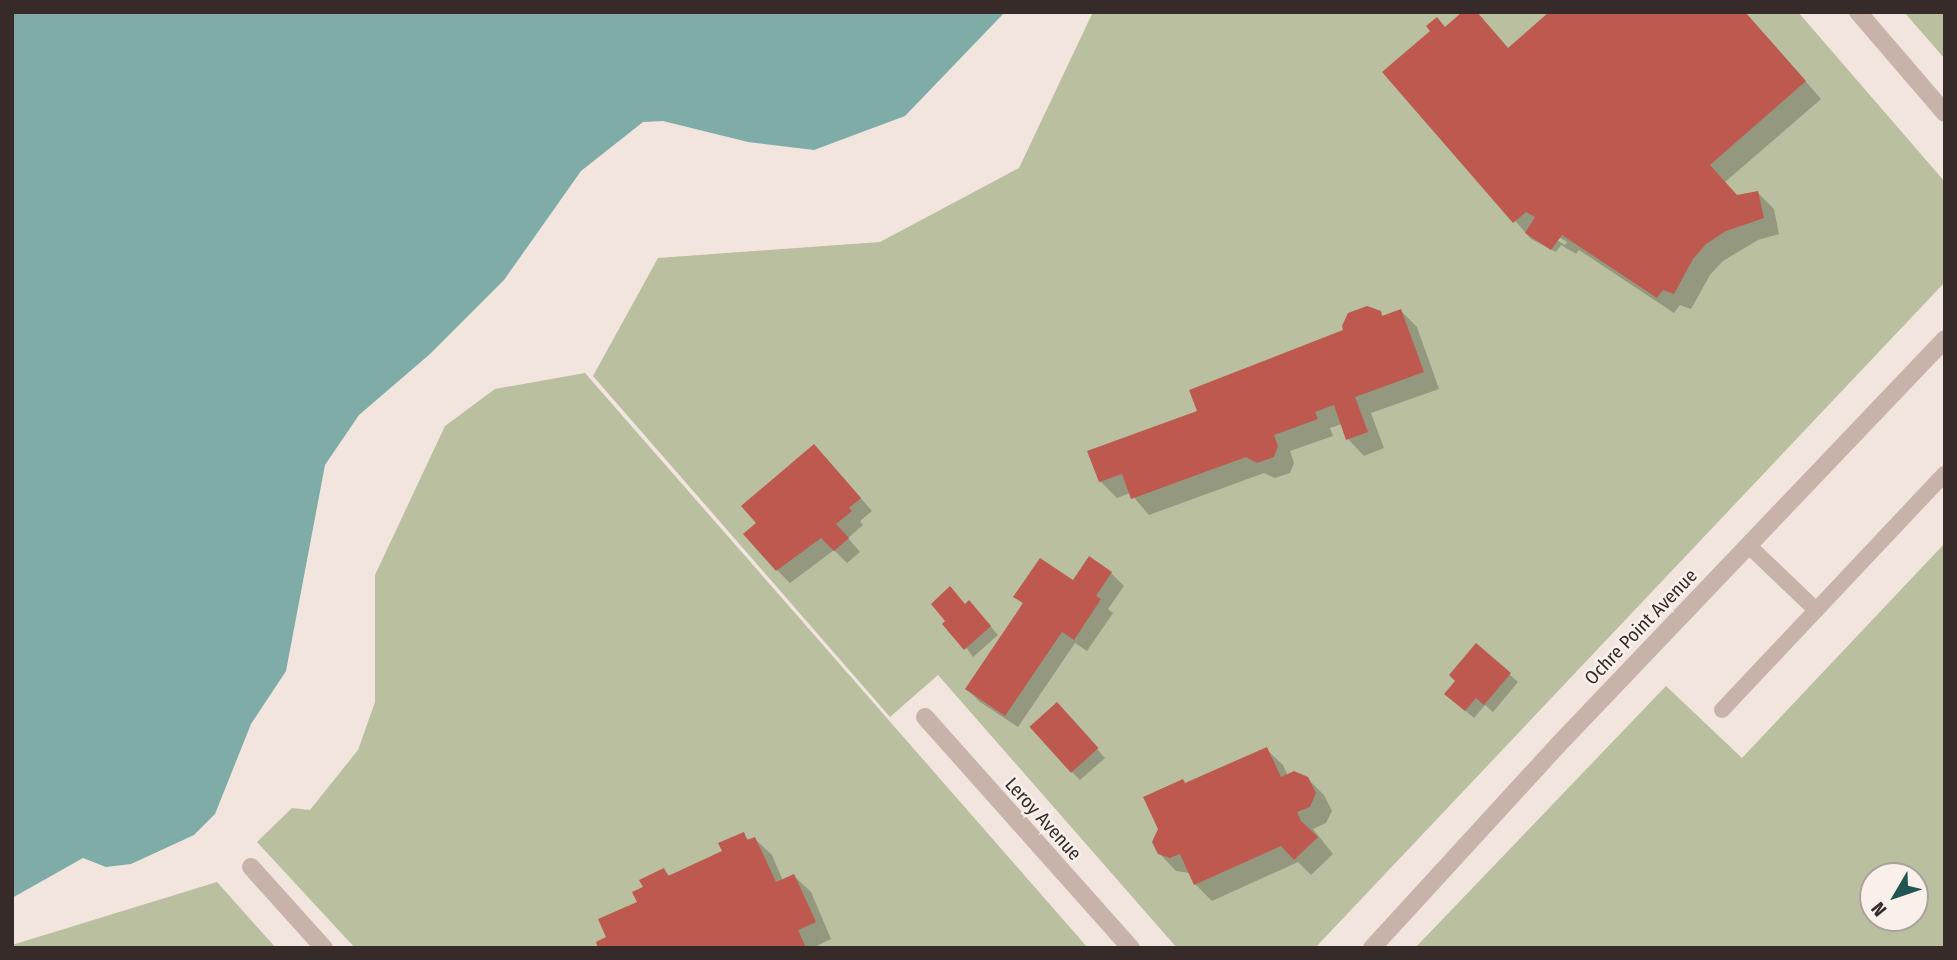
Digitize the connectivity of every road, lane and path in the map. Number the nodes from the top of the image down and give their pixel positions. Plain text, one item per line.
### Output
1 (1858, 12) edge
2 (1945, 113) edge
3 (1945, 339) edge
4 (1945, 473) edge
5 (1748, 545) junction
6 (1816, 610) junction
7 (1722, 710) dead end
8 (925, 717) dead end
9 (251, 867) dead end
10 (324, 948) edge
11 (1131, 948) edge
12 (1372, 948) edge

1 - 2 street
3 - 5 street, Ochre Point Avenue
4 - 6 lane
5 - 6 lane
5 - 12 street, Ochre Point Avenue
6 - 7 lane
8 - 11 street, Leroy Avenue
9 - 10 street

